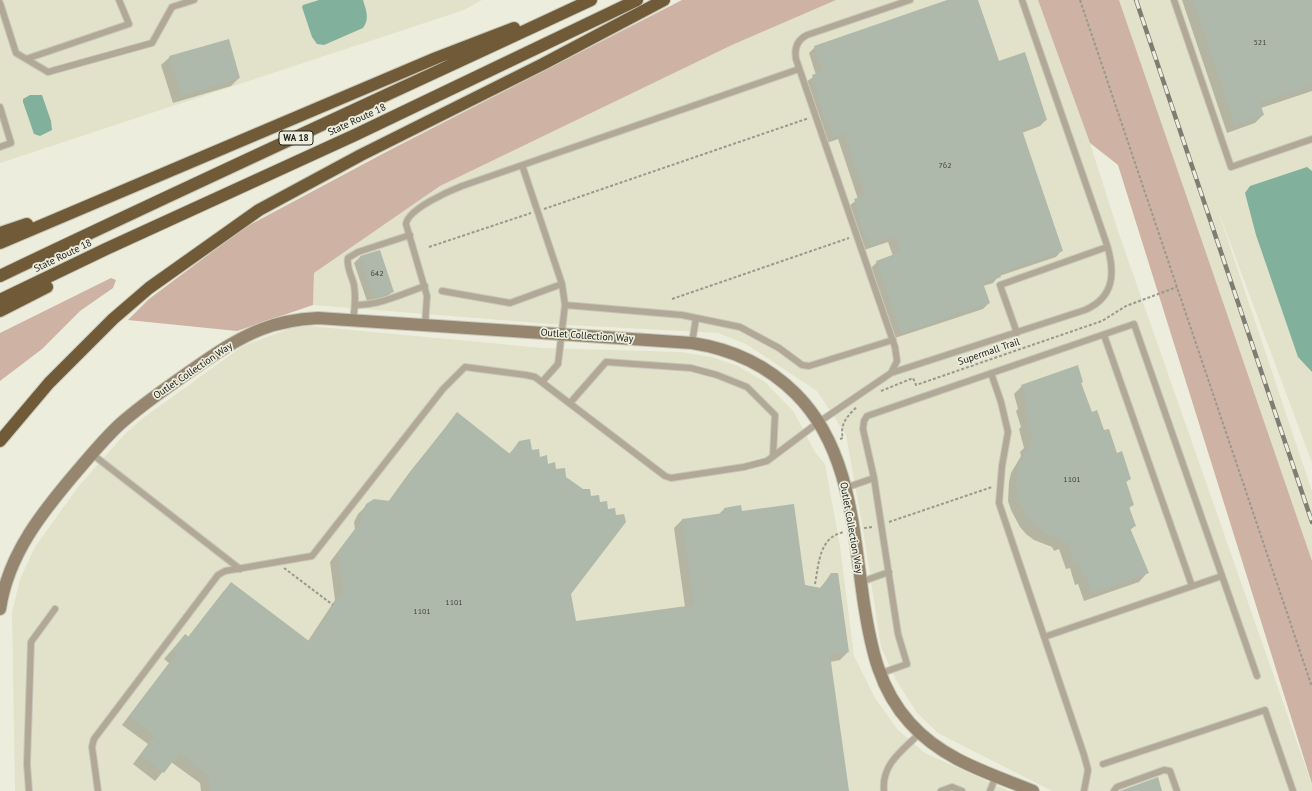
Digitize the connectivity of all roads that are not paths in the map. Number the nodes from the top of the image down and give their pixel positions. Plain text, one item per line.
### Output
1 (120, 0) edge
2 (194, 0) edge
3 (585, 0) edge
4 (591, 0) edge
5 (637, 0) edge
6 (664, 0) edge
7 (910, 0) edge
8 (1022, 0) edge
9 (1174, 0) edge
10 (0, 3) edge
11 (26, 59) junction
12 (800, 69) junction
13 (0, 108) edge
14 (1312, 139) edge
15 (0, 147) edge
16 (522, 165) junction
17 (122, 190) junction
18 (165, 222) junction
19 (0, 233) edge
20 (410, 235) junction
21 (0, 243) edge
22 (1107, 247) junction
23 (0, 276) edge
24 (562, 284) junction
25 (425, 286) junction
26 (442, 291) dead end
27 (0, 300) edge
28 (355, 305) junction
29 (565, 305) junction
30 (0, 311) edge
31 (696, 318) junction
32 (353, 320) junction
33 (425, 325) junction
34 (1017, 333) junction
35 (563, 334) junction
36 (1104, 334) junction
37 (893, 340) junction
38 (692, 343) junction
39 (892, 373) junction
40 (991, 373) junction
41 (542, 382) junction
42 (570, 403) junction
43 (819, 422) junction
44 (0, 441) edge
45 (92, 454) junction
46 (772, 456) junction
47 (874, 478) junction
48 (845, 488) junction
49 (240, 568) junction
50 (889, 572) junction
51 (1222, 576) junction
52 (861, 582) junction
53 (1192, 586) junction
54 (0, 609) edge
55 (55, 609) dead end
56 (1044, 637) junction
57 (879, 674) junction
58 (1257, 676) dead end
59 (920, 733) junction
60 (1103, 764) dead end
61 (996, 776) junction
62 (29, 791) edge
63 (98, 791) edge
64 (884, 791) edge
65 (940, 791) edge
66 (962, 791) edge
67 (990, 791) edge
68 (1033, 791) edge
69 (1084, 791) edge
70 (1114, 791) edge
71 (1177, 791) edge
72 (1293, 791) edge

1 - 11 lane
2 - 11 lane
3 - 17 highway
4 - 23 highway, State Route 18 / WA 18
5 - 18 highway, State Route 18 / WA 18
6 - 44 highway
7 - 12 lane
8 - 22 lane
9 - 14 lane
10 - 11 lane
12 - 16 lane
12 - 37 lane
13 - 15 lane
16 - 20 lane
16 - 24 lane
17 - 19 highway
17 - 21 highway
18 - 27 highway, State Route 18 / WA 18
18 - 30 highway
20 - 25 lane
20 - 28 lane
22 - 34 lane
22 - 34 lane
24 - 26 lane
24 - 29 lane
25 - 28 lane
25 - 33 lane
28 - 32 lane
29 - 31 lane
29 - 35 lane
31 - 37 lane
31 - 38 lane
32 - 33 street, Outlet Collection Way
32 - 45 street, Outlet Collection Way
33 - 35 street, Outlet Collection Way
34 - 39 lane
35 - 38 street, Outlet Collection Way
35 - 41 lane
36 - 40 lane
36 - 51 lane
36 - 53 lane
37 - 39 lane
38 - 43 street, Outlet Collection Way
39 - 43 lane
40 - 47 lane
40 - 56 lane
41 - 42 lane
41 - 49 lane
42 - 46 lane
42 - 46 lane
43 - 46 lane
43 - 48 street, Outlet Collection Way
45 - 49 lane
45 - 54 street, Outlet Collection Way
47 - 48 lane
47 - 50 lane
48 - 52 street, Outlet Collection Way
49 - 63 lane
50 - 52 lane
50 - 57 lane
51 - 53 lane
51 - 58 lane
52 - 57 street, Outlet Collection Way
53 - 56 lane
55 - 62 lane
56 - 69 lane
57 - 59 street, Outlet Collection Way
59 - 61 street, Outlet Collection Way
59 - 64 lane
60 - 72 lane
61 - 67 lane
61 - 68 street, Outlet Collection Way
65 - 66 lane
70 - 71 lane

